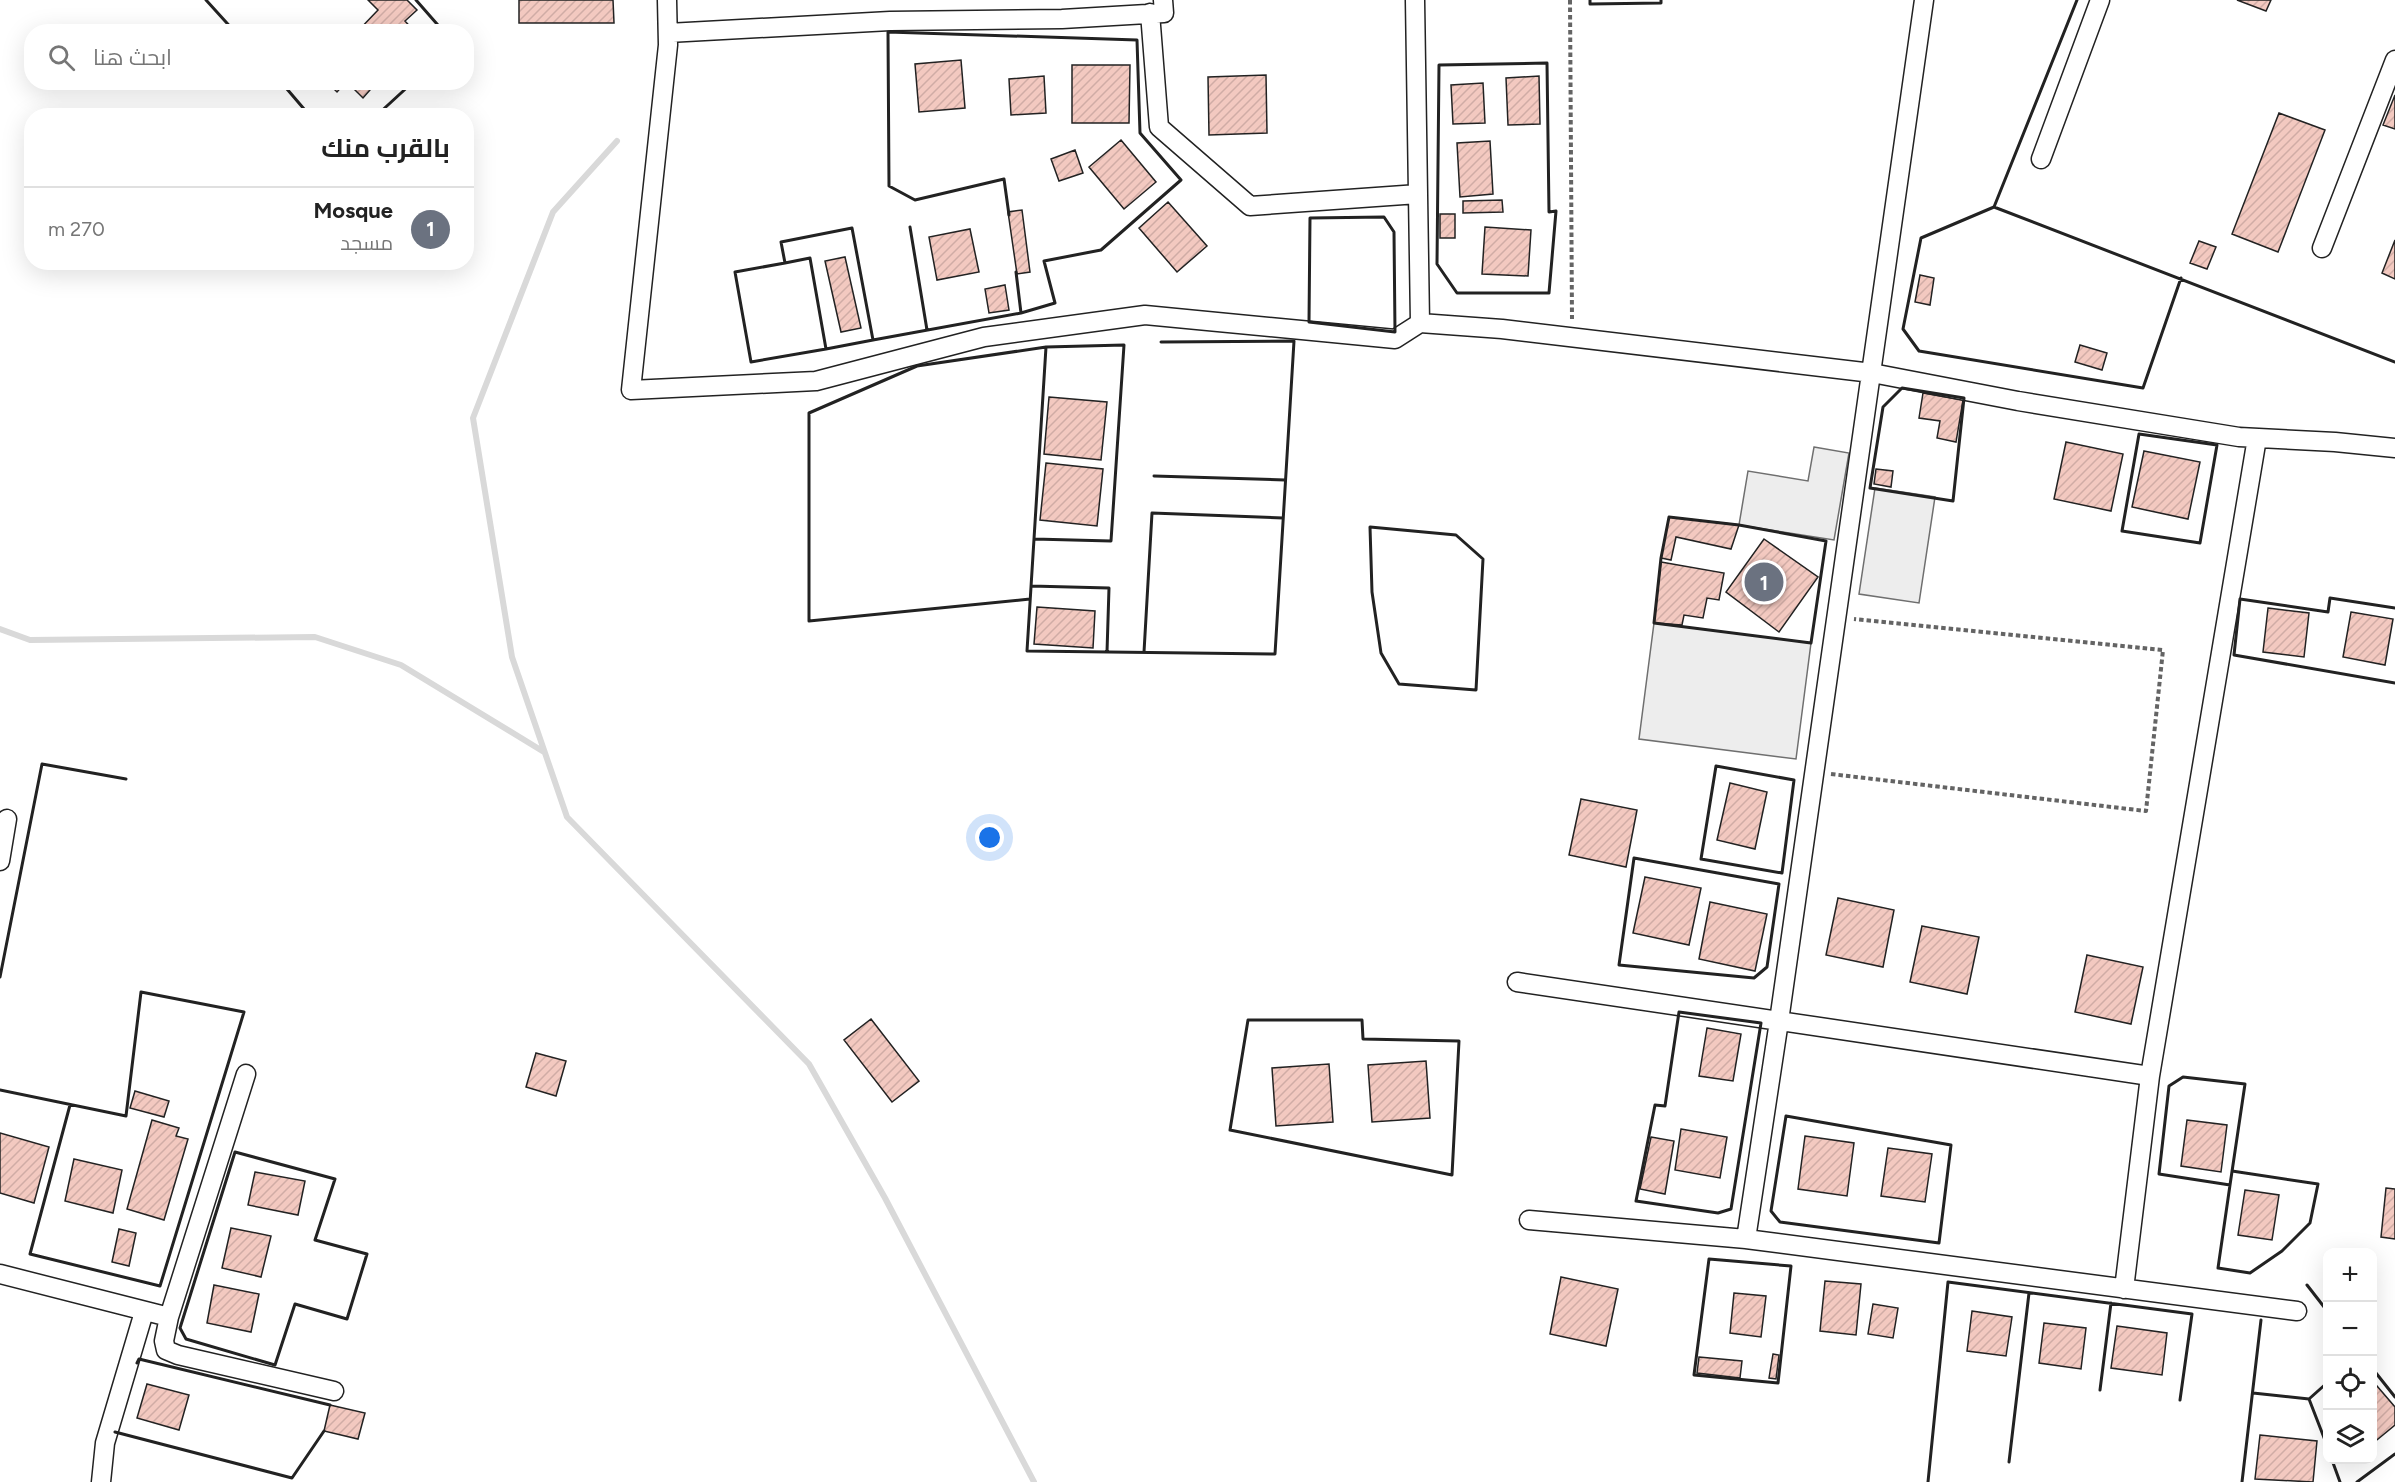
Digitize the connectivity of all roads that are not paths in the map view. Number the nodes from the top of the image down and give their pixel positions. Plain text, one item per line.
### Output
1 (667, 0) edge
2 (1415, 0) edge
3 (1924, 0) edge
4 (2100, 0) edge
5 (1157, 6) edge
6 (668, 33) junction
7 (2395, 60) edge
8 (2041, 159) dead end
9 (1418, 194) junction
10 (2322, 248) dead end
11 (1420, 322) junction
12 (1872, 373) junction
13 (2257, 438) junction
14 (2395, 448) edge
15 (7, 819) dead end
16 (0, 861) edge
17 (1517, 982) dead end
18 (1779, 1021) junction
19 (246, 1074) dead end
20 (2150, 1076) junction
21 (1529, 1220) dead end
22 (1746, 1239) junction
23 (0, 1274) edge
24 (2124, 1290) junction
25 (2297, 1311) dead end
26 (144, 1312) junction
27 (169, 1317) junction
28 (334, 1391) dead end
29 (101, 1482) edge

1 - 6 street
2 - 9 street
3 - 12 street
4 - 8 street
5 - 6 street
5 - 9 street
6 - 11 street
7 - 10 street
9 - 11 street
11 - 12 street
12 - 13 street
12 - 18 street
13 - 14 street
13 - 20 street
15 - 16 street
17 - 18 street
18 - 20 street
18 - 22 street
19 - 27 street
20 - 24 street
21 - 22 street
22 - 24 street
23 - 26 street
24 - 25 street
26 - 27 street
26 - 29 street
27 - 28 street

